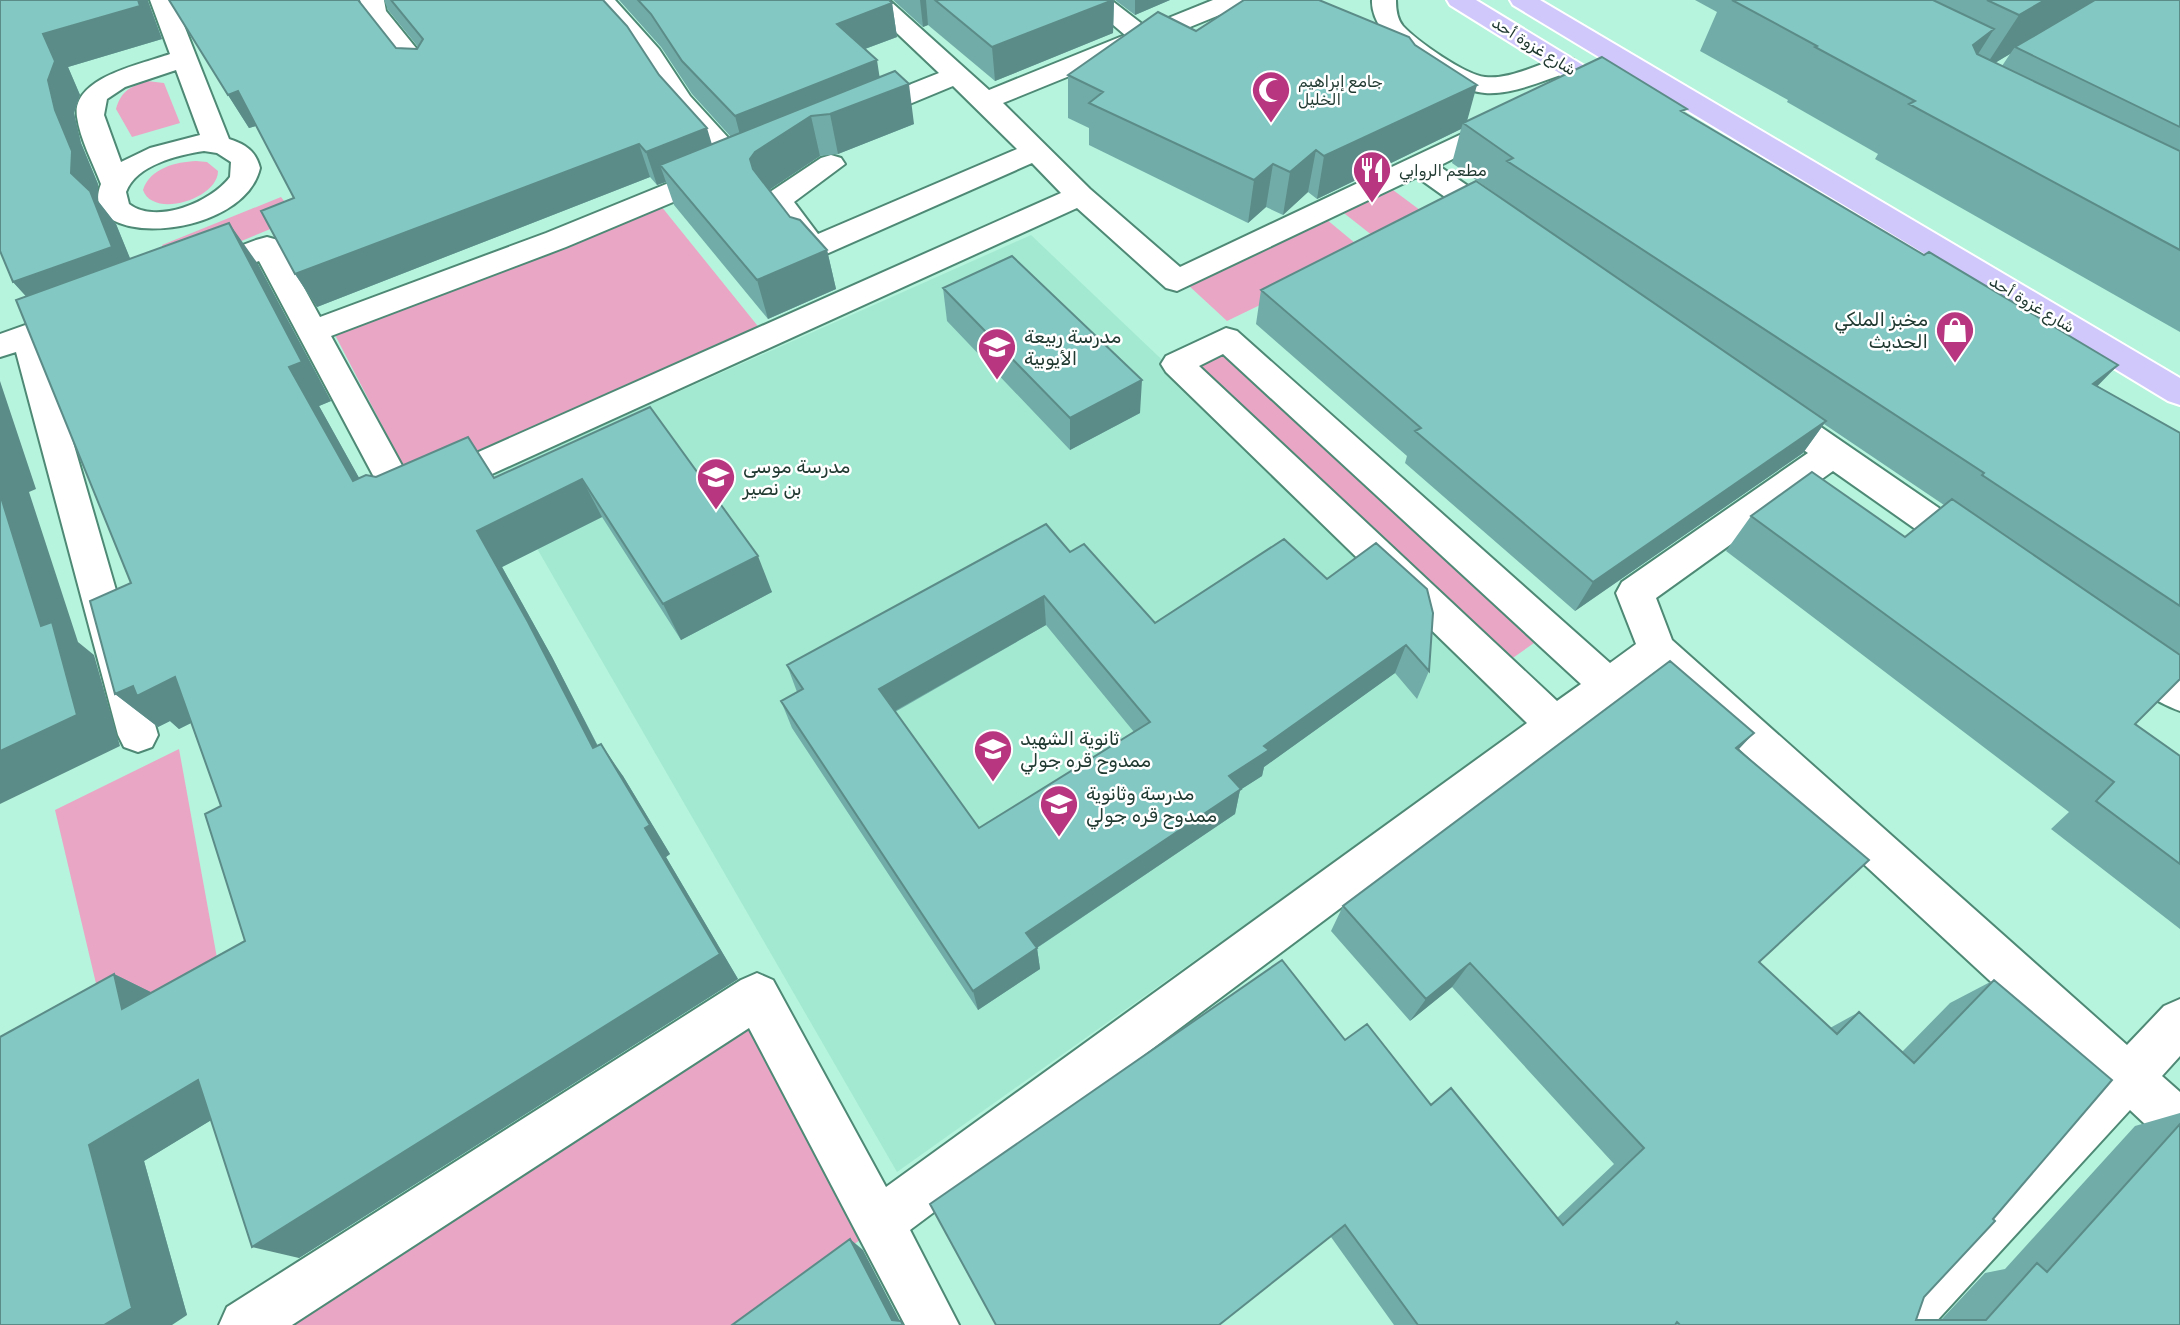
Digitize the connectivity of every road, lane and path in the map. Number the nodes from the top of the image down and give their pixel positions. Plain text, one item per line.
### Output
1 (162, 0) edge
2 (372, 0) edge
3 (601, 0) edge
4 (874, 0) edge
5 (1096, 0) edge
6 (1235, 0) edge
7 (1384, 0) edge
8 (1459, 0) edge
9 (1522, 0) edge
10 (1144, 38) junction
11 (185, 58) junction
12 (1577, 73) junction
13 (424, 74) edge
14 (957, 75) junction
15 (985, 101) junction
16 (1638, 110) edge
17 (841, 123) edge
18 (217, 144) junction
19 (1036, 151) junction
20 (831, 164) dead end
21 (1419, 165) junction
22 (116, 185) junction
23 (1080, 195) junction
24 (1522, 237) edge
25 (171, 283) edge
26 (111, 305) edge
27 (313, 331) junction
28 (13, 341) edge
29 (1741, 389) edge
30 (2180, 393) edge
31 (1833, 453) junction
32 (2001, 570) edge
33 (2102, 640) edge
34 (1657, 650) junction
35 (1609, 685) junction
36 (2180, 694) edge
37 (1555, 725) junction
38 (138, 735) edge
39 (2180, 1022) edge
40 (2127, 1079) junction
41 (2180, 1124) edge
42 (878, 1223) junction
43 (245, 1325) edge
44 (933, 1325) edge
45 (1897, 1325) edge

1 - 11 street
2 - 13 street
3 - 27 street
4 - 14 street
5 - 10 street
6 - 10 street
7 - 12 street
8 - 12 main road, شارع غزوة أحد
9 - 30 main road, شارع غزوة أحد
10 - 15 street
11 - 18 street
11 - 22 street
12 - 16 main road, شارع غزوة أحد
12 - 21 street
14 - 15 street
14 - 17 street
15 - 19 street
18 - 22 street
18 - 22 street
19 - 20 street
19 - 23 street
21 - 23 street
21 - 24 street
23 - 27 street
25 - 27 street
26 - 28 street
28 - 38 street
29 - 31 street
31 - 32 street
31 - 34 street
33 - 36 street
34 - 35 street
34 - 40 street
35 - 37 street
35 - 37 street
37 - 42 street
39 - 40 street
40 - 41 street
40 - 45 street
42 - 43 street
42 - 44 street

